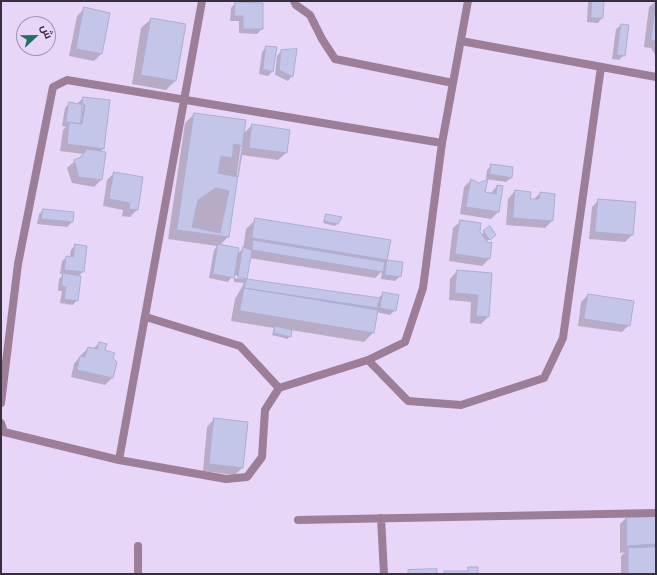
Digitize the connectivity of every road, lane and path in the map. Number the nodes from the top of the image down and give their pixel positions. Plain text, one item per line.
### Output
1 (202, 1) edge
2 (294, 1) edge
3 (468, 1) edge
4 (461, 41) junction
5 (601, 67) junction
6 (656, 77) edge
7 (453, 83) junction
8 (185, 100) junction
9 (442, 143) junction
10 (146, 317) junction
11 (368, 360) junction
12 (279, 388) junction
13 (1, 403) edge
14 (1, 423) edge
15 (119, 460) junction
16 (656, 512) edge
17 (381, 518) junction
18 (298, 520) dead end
19 (138, 546) dead end
20 (138, 574) edge
21 (384, 574) edge

1 - 8 street
2 - 7 street
3 - 4 street
4 - 5 street
4 - 7 street
5 - 6 street
5 - 11 street
7 - 9 street
8 - 9 street
8 - 10 street
8 - 13 street
9 - 11 street
10 - 12 street
10 - 15 street
11 - 12 street
12 - 15 street
14 - 15 street
16 - 17 street
17 - 18 street
17 - 21 street
19 - 20 street

